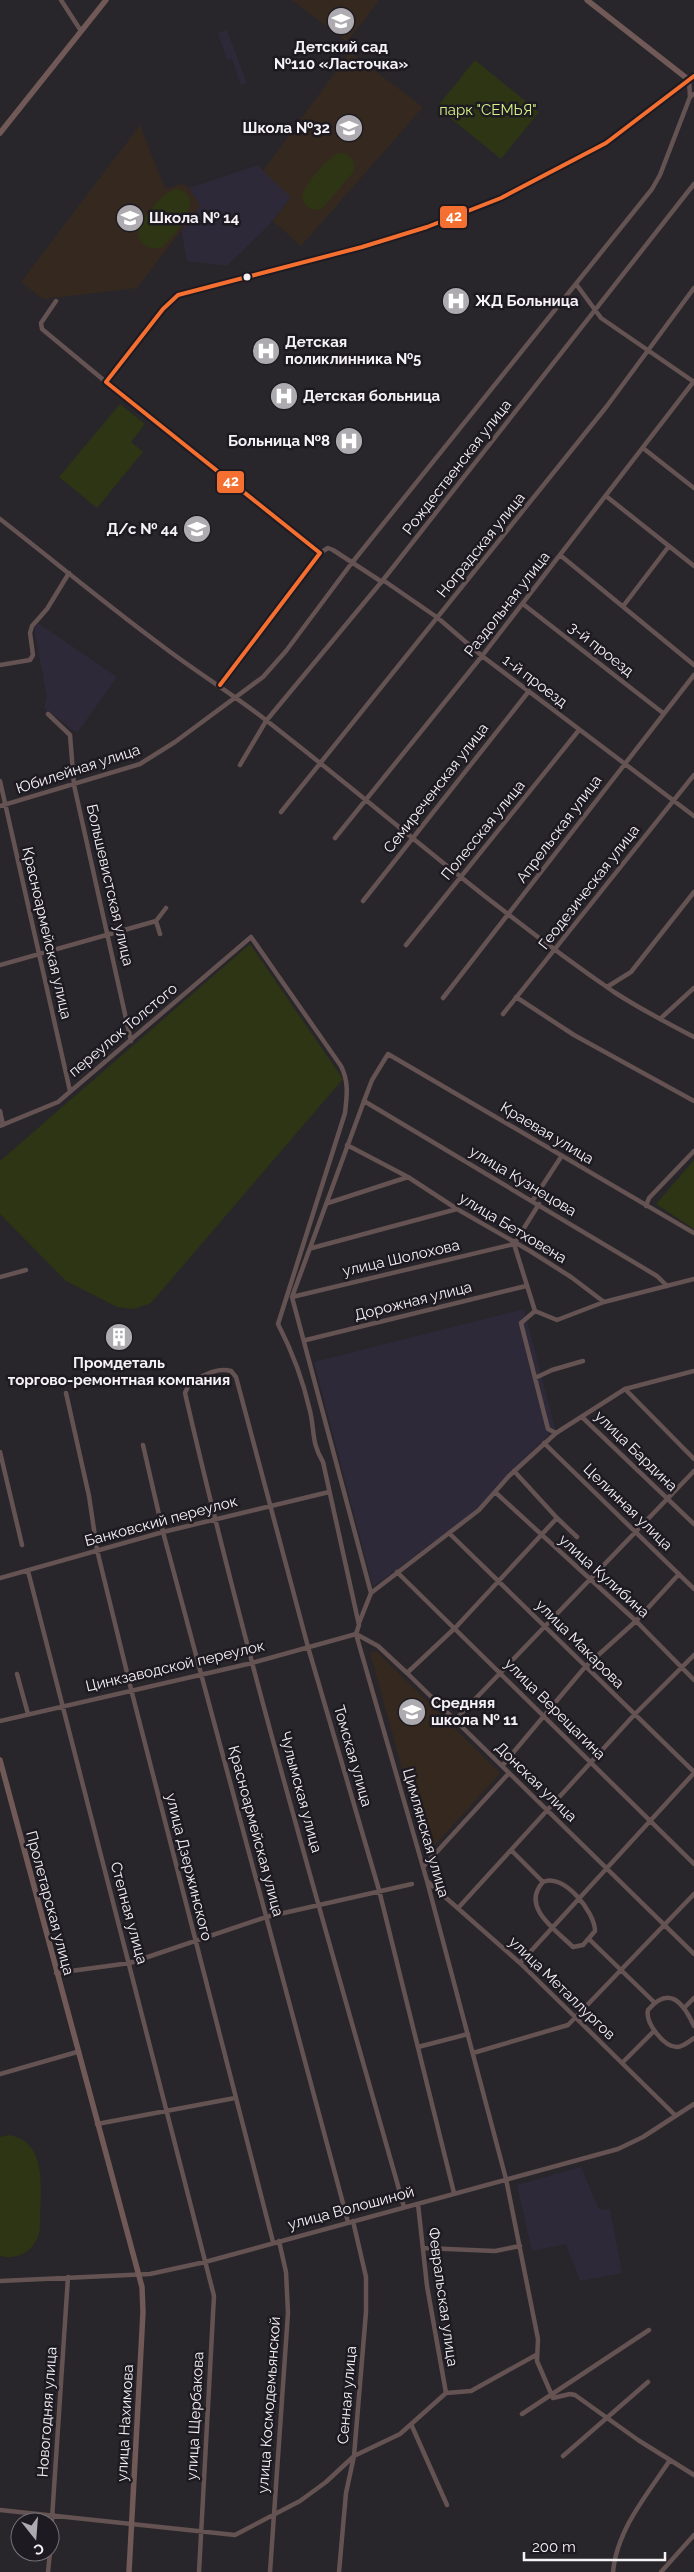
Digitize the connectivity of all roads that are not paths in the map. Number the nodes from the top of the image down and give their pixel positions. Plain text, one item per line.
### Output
1 (61, 0) edge
2 (106, 0) edge
3 (587, 0) edge
4 (81, 31) junction
5 (693, 79) edge
6 (692, 95) edge
7 (0, 133) edge
8 (694, 184) edge
9 (576, 284) junction
10 (694, 288) edge
11 (56, 301) dead end
12 (595, 312) junction
13 (646, 350) junction
14 (694, 381) edge
15 (106, 382) junction
16 (642, 448) junction
17 (694, 488) edge
18 (606, 496) junction
19 (0, 519) edge
20 (669, 546) junction
21 (320, 553) junction
22 (560, 555) junction
23 (351, 564) junction
24 (694, 566) edge
25 (69, 574) junction
26 (383, 581) junction
27 (523, 604) junction
28 (624, 605) junction
29 (438, 618) junction
30 (482, 656) junction
31 (694, 664) edge
32 (0, 665) edge
33 (694, 674) edge
34 (220, 685) junction
35 (528, 691) junction
36 (234, 698) junction
37 (663, 713) junction
38 (48, 714) dead end
39 (266, 721) junction
40 (579, 730) junction
41 (624, 763) junction
42 (240, 765) dead end
43 (320, 765) junction
44 (694, 775) edge
45 (0, 781) edge
46 (74, 785) junction
47 (365, 801) junction
48 (674, 801) junction
49 (2, 806) edge
50 (281, 812) dead end
51 (694, 816) edge
52 (335, 838) dead end
53 (412, 839) junction
54 (461, 877) junction
55 (694, 892) edge
56 (363, 901) dead end
57 (166, 908) dead end
58 (510, 914) junction
59 (156, 921) junction
60 (160, 934) dead end
61 (110, 935) junction
62 (406, 945) dead end
63 (556, 949) junction
64 (38, 954) junction
65 (0, 965) edge
66 (607, 987) junction
67 (694, 988) edge
68 (516, 997) junction
69 (442, 998) dead end
70 (503, 1014) dead end
71 (660, 1019) junction
72 (694, 1037) edge
73 (131, 1040) junction
74 (70, 1091) junction
75 (364, 1100) junction
76 (694, 1101) edge
77 (0, 1111) edge
78 (2, 1126) edge
79 (347, 1144) junction
80 (694, 1151) edge
81 (561, 1157) junction
82 (408, 1177) junction
83 (532, 1200) junction
84 (328, 1203) junction
85 (539, 1204) junction
86 (646, 1206) junction
87 (457, 1209) junction
88 (694, 1233) edge
89 (514, 1244) junction
90 (312, 1248) junction
91 (26, 1270) dead end
92 (0, 1277) edge
93 (694, 1279) edge
94 (526, 1286) junction
95 (667, 1286) junction
96 (292, 1297) junction
97 (604, 1302) junction
98 (535, 1311) junction
99 (306, 1340) junction
100 (584, 1361) dead end
101 (694, 1371) edge
102 (535, 1378) junction
103 (190, 1382) joint
104 (625, 1389) junction
105 (66, 1394) dead end
106 (582, 1417) junction
107 (556, 1433) junction
108 (544, 1443) junction
109 (143, 1445) dead end
110 (0, 1452) edge
111 (694, 1459) edge
112 (514, 1471) junction
113 (694, 1471) edge
114 (329, 1492) junction
115 (495, 1492) junction
116 (668, 1498) junction
117 (270, 1506) junction
118 (558, 1518) junction
119 (214, 1519) junction
120 (694, 1524) edge
121 (163, 1532) junction
122 (635, 1532) junction
123 (449, 1533) junction
124 (541, 1534) junction
125 (576, 1537) dead end
126 (22, 1545) dead end
127 (97, 1550) junction
128 (28, 1571) junction
129 (397, 1572) junction
130 (679, 1574) junction
131 (0, 1578) edge
132 (589, 1580) junction
133 (498, 1581) junction
134 (694, 1589) edge
135 (372, 1593) junction
136 (636, 1621) junction
137 (359, 1625) junction
138 (544, 1626) junction
139 (456, 1627) junction
140 (356, 1634) junction
141 (308, 1647) junction
142 (694, 1654) edge
143 (252, 1662) junction
144 (585, 1667) junction
145 (681, 1668) junction
146 (500, 1672) junction
147 (407, 1673) junction
148 (17, 1674) dead end
149 (201, 1674) junction
150 (694, 1680) edge
151 (131, 1690) junction
152 (62, 1705) junction
153 (28, 1714) junction
154 (634, 1715) junction
155 (544, 1717) junction
156 (454, 1720) junction
157 (0, 1721) edge
158 (0, 1760) edge
159 (591, 1762) junction
160 (502, 1766) junction
161 (694, 1772) edge
162 (509, 1773) junction
163 (547, 1811) junction
164 (650, 1820) junction
165 (512, 1851) junction
166 (694, 1864) edge
167 (423, 1867) junction
168 (605, 1868) junction
169 (427, 1881) junction
170 (543, 1882) junction
171 (412, 1884) dead end
172 (379, 1890) junction
173 (694, 1894) edge
174 (578, 1899) junction
175 (318, 1903) junction
176 (459, 1907) junction
177 (266, 1917) junction
178 (663, 1926) junction
179 (553, 1927) junction
180 (194, 1940) junction
181 (590, 1940) junction
182 (694, 1954) edge
183 (130, 1963) junction
184 (520, 1963) junction
185 (620, 1971) junction
186 (56, 1973) junction
187 (694, 1998) edge
188 (655, 2002) junction
189 (686, 2007) junction
190 (575, 2018) junction
191 (694, 2026) edge
192 (654, 2031) junction
193 (468, 2034) junction
194 (694, 2039) edge
195 (418, 2047) junction
196 (77, 2052) junction
197 (472, 2053) junction
198 (622, 2063) junction
199 (0, 2074) edge
200 (235, 2098) junction
201 (694, 2104) edge
202 (168, 2112) junction
203 (676, 2116) junction
204 (97, 2124) junction
205 (506, 2179) junction
206 (454, 2193) junction
207 (418, 2204) junction
208 (404, 2208) junction
209 (351, 2222) junction
210 (279, 2241) junction
211 (273, 2242) junction
212 (520, 2246) junction
213 (423, 2248) junction
214 (205, 2262) junction
215 (139, 2275) junction
216 (68, 2277) junction
217 (0, 2281) edge
218 (649, 2330) dead end
219 (536, 2355) junction
220 (648, 2382) dead end
221 (446, 2393) junction
222 (550, 2395) junction
223 (522, 2414) dead end
224 (605, 2417) junction
225 (411, 2424) junction
226 (354, 2456) junction
227 (563, 2456) dead end
228 (670, 2460) junction
229 (694, 2476) edge
230 (447, 2505) dead end
231 (0, 2510) edge
232 (18, 2512) edge
233 (53, 2512) edge
234 (274, 2514) junction
235 (60, 2517) edge
236 (132, 2523) junction
237 (202, 2530) junction
238 (694, 2535) edge
239 (128, 2572) edge
240 (198, 2572) edge
241 (270, 2572) edge
242 (339, 2572) edge
243 (613, 2572) edge
244 (660, 2572) edge

1 - 4 street
2 - 4 main road
3 - 5 main road
4 - 7 main road
5 - 6 street
5 - 15 street
6 - 9 street, Юбилейная улица
8 - 12 street, Рождественская улица
9 - 12 street
9 - 23 street, Юбилейная улица
10 - 13 street, Ноградская улица
11 - 15 street
12 - 13 street
12 - 26 street, Рождественская улица
13 - 14 street
13 - 29 street, Ноградская улица
14 - 16 street, Раздольная улица
15 - 21 street
16 - 17 street
16 - 18 street, Раздольная улица
18 - 20 street
18 - 22 street, Раздольная улица
19 - 25 street
20 - 24 street
20 - 28 street
21 - 23 street, 1-й проезд
21 - 34 street
22 - 27 street, Раздольная улица
22 - 28 street
23 - 26 street, 1-й проезд
23 - 36 street, Юбилейная улица
25 - 32 street
25 - 34 street
26 - 29 street, 1-й проезд
26 - 39 street, Рождественская улица
27 - 30 street, Раздольная улица
27 - 37 street, 3-й проезд
28 - 31 street
29 - 30 street, 1-й проезд
29 - 43 street, Ноградская улица
30 - 35 street, 1-й проезд
30 - 47 street, Раздольная улица
33 - 37 street, Апрельская улица
34 - 36 street
35 - 40 street, 1-й проезд
35 - 53 street, Семиреченская улица
36 - 39 street
36 - 46 street, Юбилейная улица
37 - 41 street, Апрельская улица
38 - 46 street, Большевистская улица
39 - 42 street, Рождественская улица
39 - 43 street
40 - 41 street, 1-й проезд
40 - 54 street, Полесская улица
41 - 48 street, 1-й проезд
41 - 58 street, Апрельская улица
43 - 47 street
43 - 50 street, Ноградская улица
44 - 48 street, Геодезическая улица
45 - 49 street, Красноармейская улица
46 - 49 street, Юбилейная улица
46 - 61 street, Большевистская улица
47 - 52 street, Раздольная улица
47 - 53 street
48 - 51 street, 1-й проезд
48 - 63 street, Геодезическая улица
49 - 64 street, Красноармейская улица
53 - 54 street
53 - 56 street, Семиреченская улица
54 - 58 street
54 - 62 street, Полесская улица
55 - 66 street
57 - 59 street
58 - 63 street
58 - 69 street, Апрельская улица
59 - 60 street
59 - 61 street
61 - 64 street
61 - 73 street, Большевистская улица
63 - 66 street
63 - 68 street, Геодезическая улица
64 - 65 street
64 - 74 street, Красноармейская улица
66 - 71 street
67 - 71 street
68 - 70 street, Геодезическая улица
68 - 76 street
71 - 72 street
73 - 74 street, переулок Толстого
73 - 114 street, переулок Толстого
74 - 78 street, переулок Толстого
75 - 79 street
75 - 81 street, Краевая улица
75 - 83 street, улица Кузнецова
77 - 78 street
79 - 82 street, улица Бетховена
79 - 84 street
80 - 86 street
81 - 83 street
81 - 86 street, Краевая улица
82 - 84 street
82 - 87 street, улица Бетховена
83 - 85 street, улица Кузнецова
84 - 90 street
85 - 89 street
85 - 95 street, улица Кузнецова
86 - 88 street, Краевая улица
87 - 89 street, улица Бетховена
87 - 90 street
89 - 94 street
89 - 96 street, улица Шолохова
89 - 97 street, улица Бетховена
90 - 96 street
91 - 92 street
93 - 95 street
94 - 98 street
94 - 99 street, Дорожная улица
95 - 97 street
96 - 99 street
97 - 98 street
98 - 102 street
99 - 135 street
100 - 102 street
101 - 104 street
102 - 107 street
103 - 117 street, Томская улица
103 - 119 street, Чулымская улица
104 - 106 street
104 - 111 street
105 - 127 street, улица Дзержинского
106 - 107 street
106 - 116 street, улица Бардина
107 - 108 street
108 - 112 street
108 - 122 street, Целинная улица
109 - 121 street, Красноармейская улица
110 - 126 street
112 - 115 street
112 - 118 street
113 - 116 street
114 - 117 street, Банковский переулок
114 - 137 street
115 - 123 street
115 - 124 street, улица Кулибина
116 - 120 street, улица Бардина
116 - 122 street
117 - 119 street, Банковский переулок
117 - 141 street, Томская улица
118 - 124 street
118 - 125 street
119 - 121 street, Банковский переулок
119 - 143 street, Чулымская улица
121 - 127 street, Банковский переулок
121 - 149 street, Красноармейская улица
122 - 130 street, Целинная улица
122 - 132 street
123 - 129 street
123 - 133 street, улица Макарова
124 - 132 street, улица Кулибина
124 - 133 street
127 - 128 street, Банковский переулок
127 - 151 street, улица Дзержинского
128 - 131 street, Банковский переулок
128 - 152 street, Степная улица
129 - 135 street
129 - 139 street, улица Верещагина
130 - 134 street, Целинная улица
130 - 136 street
132 - 136 street, улица Кулибина
132 - 138 street
133 - 138 street, улица Макарова
133 - 139 street
135 - 137 street
136 - 144 street
136 - 145 street, улица Кулибина
137 - 140 street
138 - 144 street, улица Макарова
138 - 146 street
139 - 146 street, улица Верещагина
139 - 147 street
140 - 141 street, Цинкзаводской переулок
140 - 147 street, Донская улица
140 - 167 street, Цимлянская улица
141 - 143 street, Цинкзаводской переулок
141 - 172 street, Томская улица
142 - 145 street
143 - 149 street, Цинкзаводской переулок
143 - 175 street, Чулымская улица
144 - 154 street, улица Макарова
144 - 155 street
145 - 150 street, улица Кулибина
145 - 154 street
146 - 155 street, улица Верещагина
146 - 156 street
147 - 156 street, Донская улица
148 - 153 street
149 - 151 street, Цинкзаводской переулок
149 - 177 street, Красноармейская улица
151 - 152 street, Цинкзаводской переулок
151 - 180 street, улица Дзержинского
152 - 153 street, Цинкзаводской переулок
152 - 183 street, Степная улица
153 - 157 street, Цинкзаводской переулок
154 - 159 street
154 - 161 street, улица Макарова
155 - 159 street, улица Верещагина
155 - 160 street
156 - 160 street, Донская улица
158 - 186 main road, Пролетарская улица
159 - 163 street
159 - 164 street, улица Верещагина
160 - 162 street, Донская улица
161 - 164 street
162 - 163 street, Донская улица
162 - 167 street
163 - 165 street
163 - 168 street, Донская улица
164 - 166 street, улица Верещагина
164 - 168 street
165 - 170 street
165 - 176 street
167 - 169 street, Цимлянская улица
168 - 174 street
168 - 178 street, Донская улица
169 - 176 street, улица Металлургов
169 - 193 street, Цимлянская улица
170 - 174 street
170 - 179 street
171 - 172 street
172 - 175 street
172 - 195 street, Томская улица
173 - 178 street
174 - 179 street
174 - 181 street
175 - 177 street
175 - 208 street, Чулымская улица
176 - 184 street, улица Металлургов
177 - 180 street
177 - 209 street, Красноармейская улица
178 - 182 street, Донская улица
178 - 185 street
179 - 181 street
179 - 184 street
180 - 183 street
180 - 200 street, улица Дзержинского
181 - 185 street
183 - 186 street
183 - 202 street, Степная улица
184 - 190 street, улица Металлургов
185 - 188 street
185 - 190 street
186 - 196 main road, Пролетарская улица
187 - 189 street
188 - 189 street
188 - 192 street
189 - 191 street
190 - 197 street
190 - 198 street, улица Металлургов
192 - 194 street
192 - 198 street
193 - 195 street
193 - 197 street, Цимлянская улица
195 - 206 street, Томская улица
196 - 199 street
196 - 204 main road, Пролетарская улица
197 - 205 street, Цимлянская улица
198 - 203 street, улица Металлургов
200 - 202 street
200 - 211 street, улица Дзержинского
201 - 203 street, улица Волошиной
202 - 204 street
202 - 214 street, Степная улица
203 - 205 street, улица Волошиной
204 - 215 main road, Пролетарская улица
205 - 206 street, улица Волошиной
205 - 212 street, Цимлянская улица
206 - 207 street, улица Волошиной
207 - 208 street, улица Волошиной
207 - 213 street, Февральская улица
208 - 209 street, улица Волошиной
209 - 210 street, улица Волошиной
209 - 226 street, Сенная улица
210 - 211 street, улица Волошиной
210 - 234 street, улица Космодемьянской
211 - 214 street, улица Волошиной
212 - 213 street
212 - 219 street, Цимлянская улица
213 - 221 street, Февральская улица
214 - 215 street, улица Волошиной
214 - 237 street, улица Щербакова
215 - 216 street, улица Волошиной
215 - 236 main road, улица Нахимова
216 - 217 street, улица Волошиной
216 - 233 street, Новогодняя улица
218 - 222 street
219 - 221 street
219 - 222 street
220 - 224 street
221 - 225 street
222 - 223 street
222 - 224 street
224 - 227 street
224 - 228 street
225 - 226 street
225 - 230 street
226 - 234 street
226 - 242 street, Сенная улица
228 - 229 street
228 - 243 street
231 - 232 street
234 - 237 street
234 - 241 street, улица Космодемьянской
235 - 236 street
236 - 237 street
236 - 239 main road, улица Нахимова
237 - 240 street, улица Щербакова
238 - 244 street

